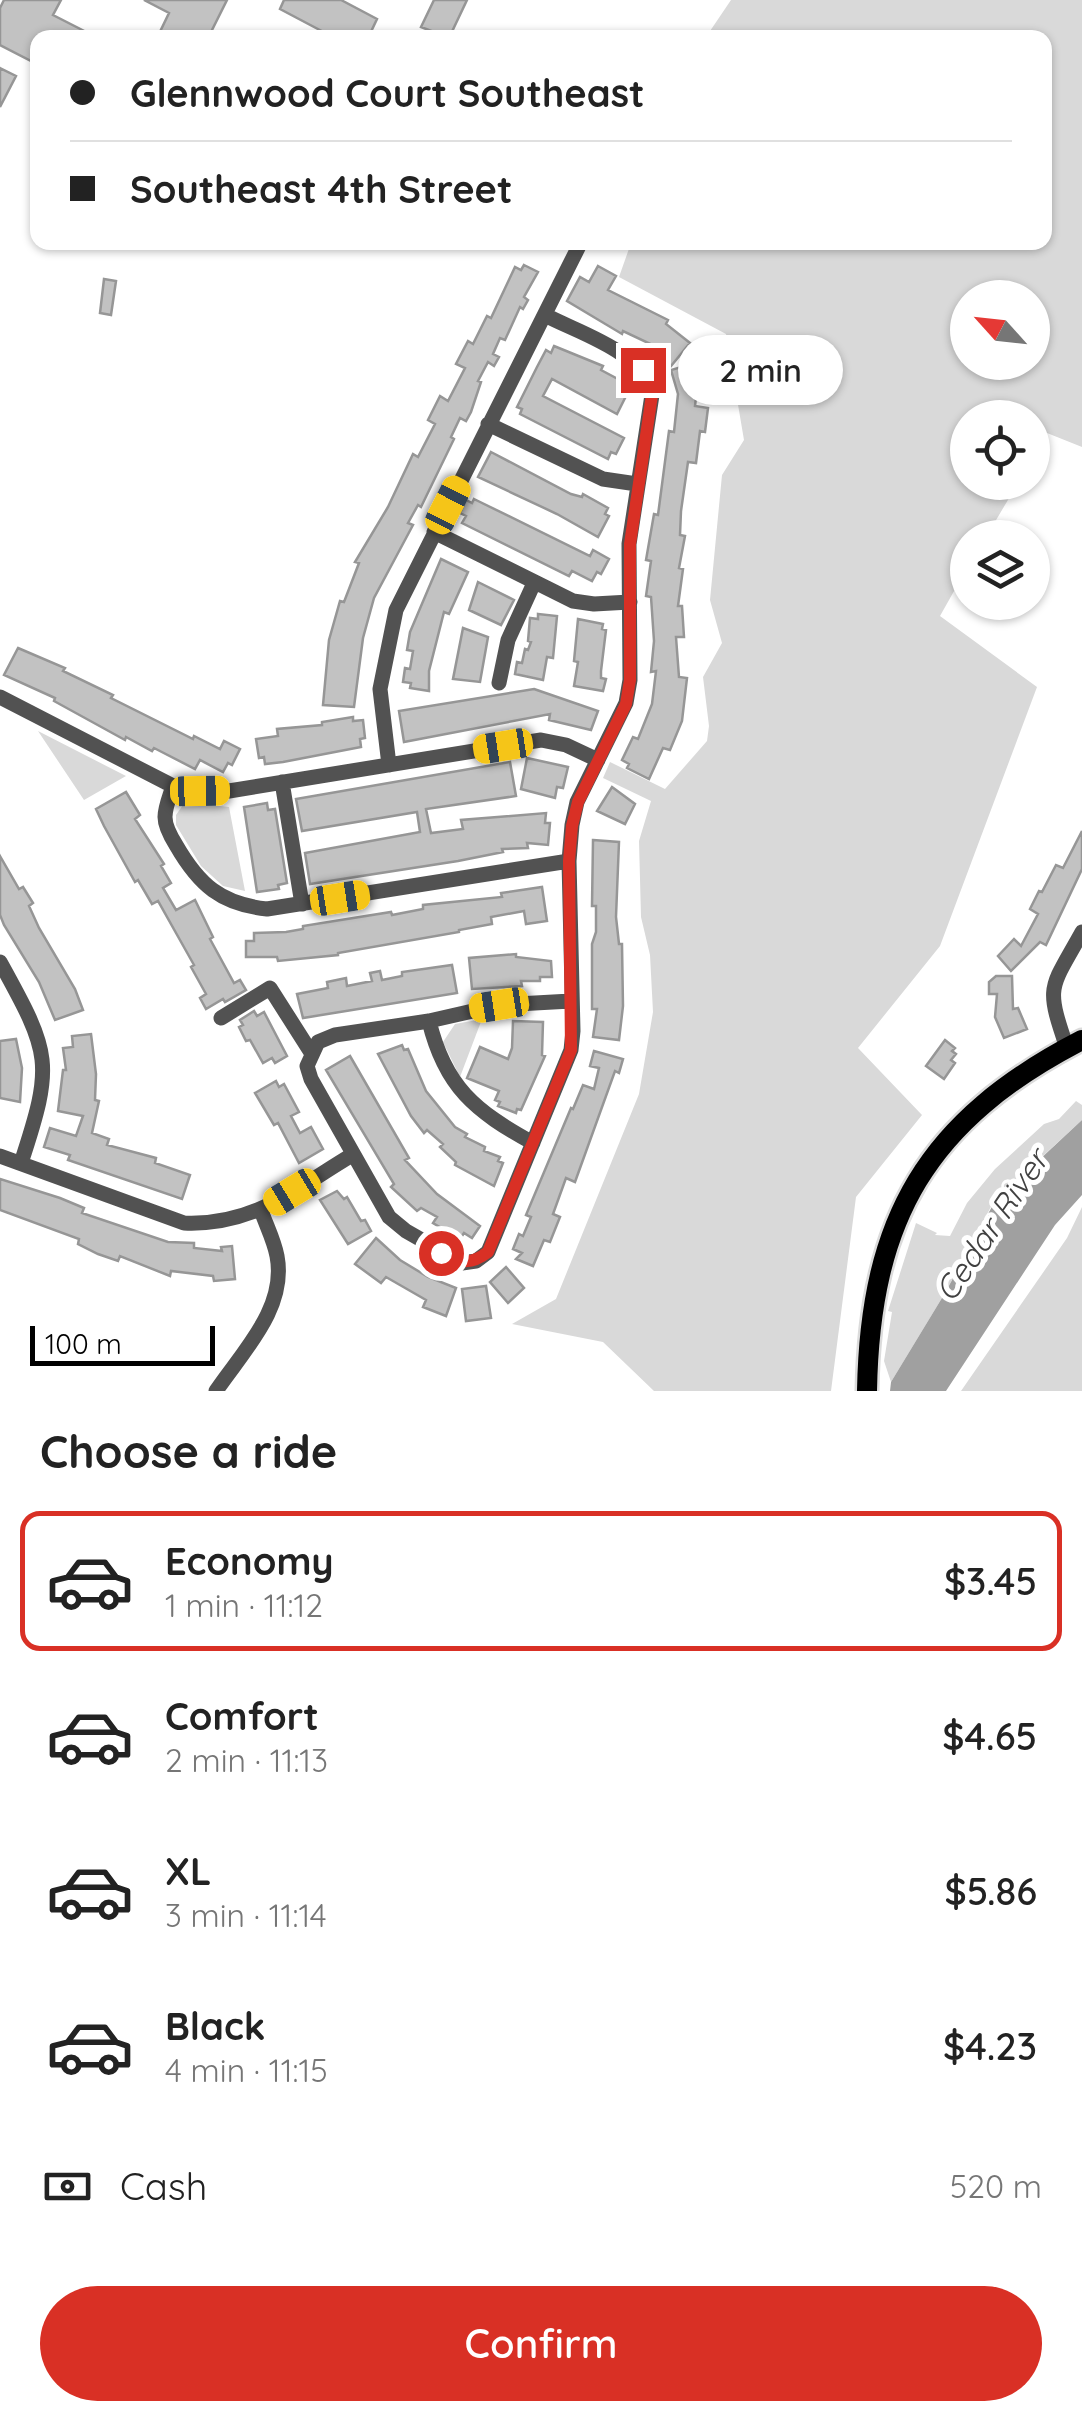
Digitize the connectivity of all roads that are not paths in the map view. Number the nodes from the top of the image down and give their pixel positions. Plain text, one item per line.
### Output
1 (577, 250) edge
2 (545, 315) junction
3 (488, 424) junction
4 (637, 484) junction
5 (434, 532) junction
6 (534, 583) junction
7 (630, 602) junction
8 (499, 683) dead end
9 (0, 697) edge
10 (598, 760) junction
11 (388, 765) junction
12 (282, 782) junction
13 (173, 786) junction
14 (569, 861) junction
15 (302, 904) junction
16 (1082, 932) edge
17 (0, 962) edge
18 (571, 1000) junction
19 (221, 1018) dead end
20 (429, 1021) junction
21 (1075, 1044) edge
22 (312, 1054) junction
23 (533, 1143) junction
24 (352, 1155) junction
25 (0, 1156) edge
26 (20, 1163) junction
27 (261, 1210) junction
28 (216, 1391) edge
29 (868, 1391) edge

1 - 2 street
2 - 3 street
2 - 4 street
3 - 4 street
3 - 5 street
4 - 7 street
5 - 6 street
5 - 11 street
6 - 7 street
6 - 8 street
7 - 10 street
9 - 13 street
10 - 11 street
10 - 14 street
11 - 12 street
12 - 13 street
12 - 15 street
13 - 15 street
14 - 15 street
14 - 18 street
16 - 21 street
17 - 26 street
18 - 20 street
18 - 23 street
19 - 22 street
20 - 22 street
20 - 23 street
21 - 29 main road
22 - 24 street
23 - 24 street
24 - 27 street
25 - 26 street
26 - 27 street
27 - 28 street

